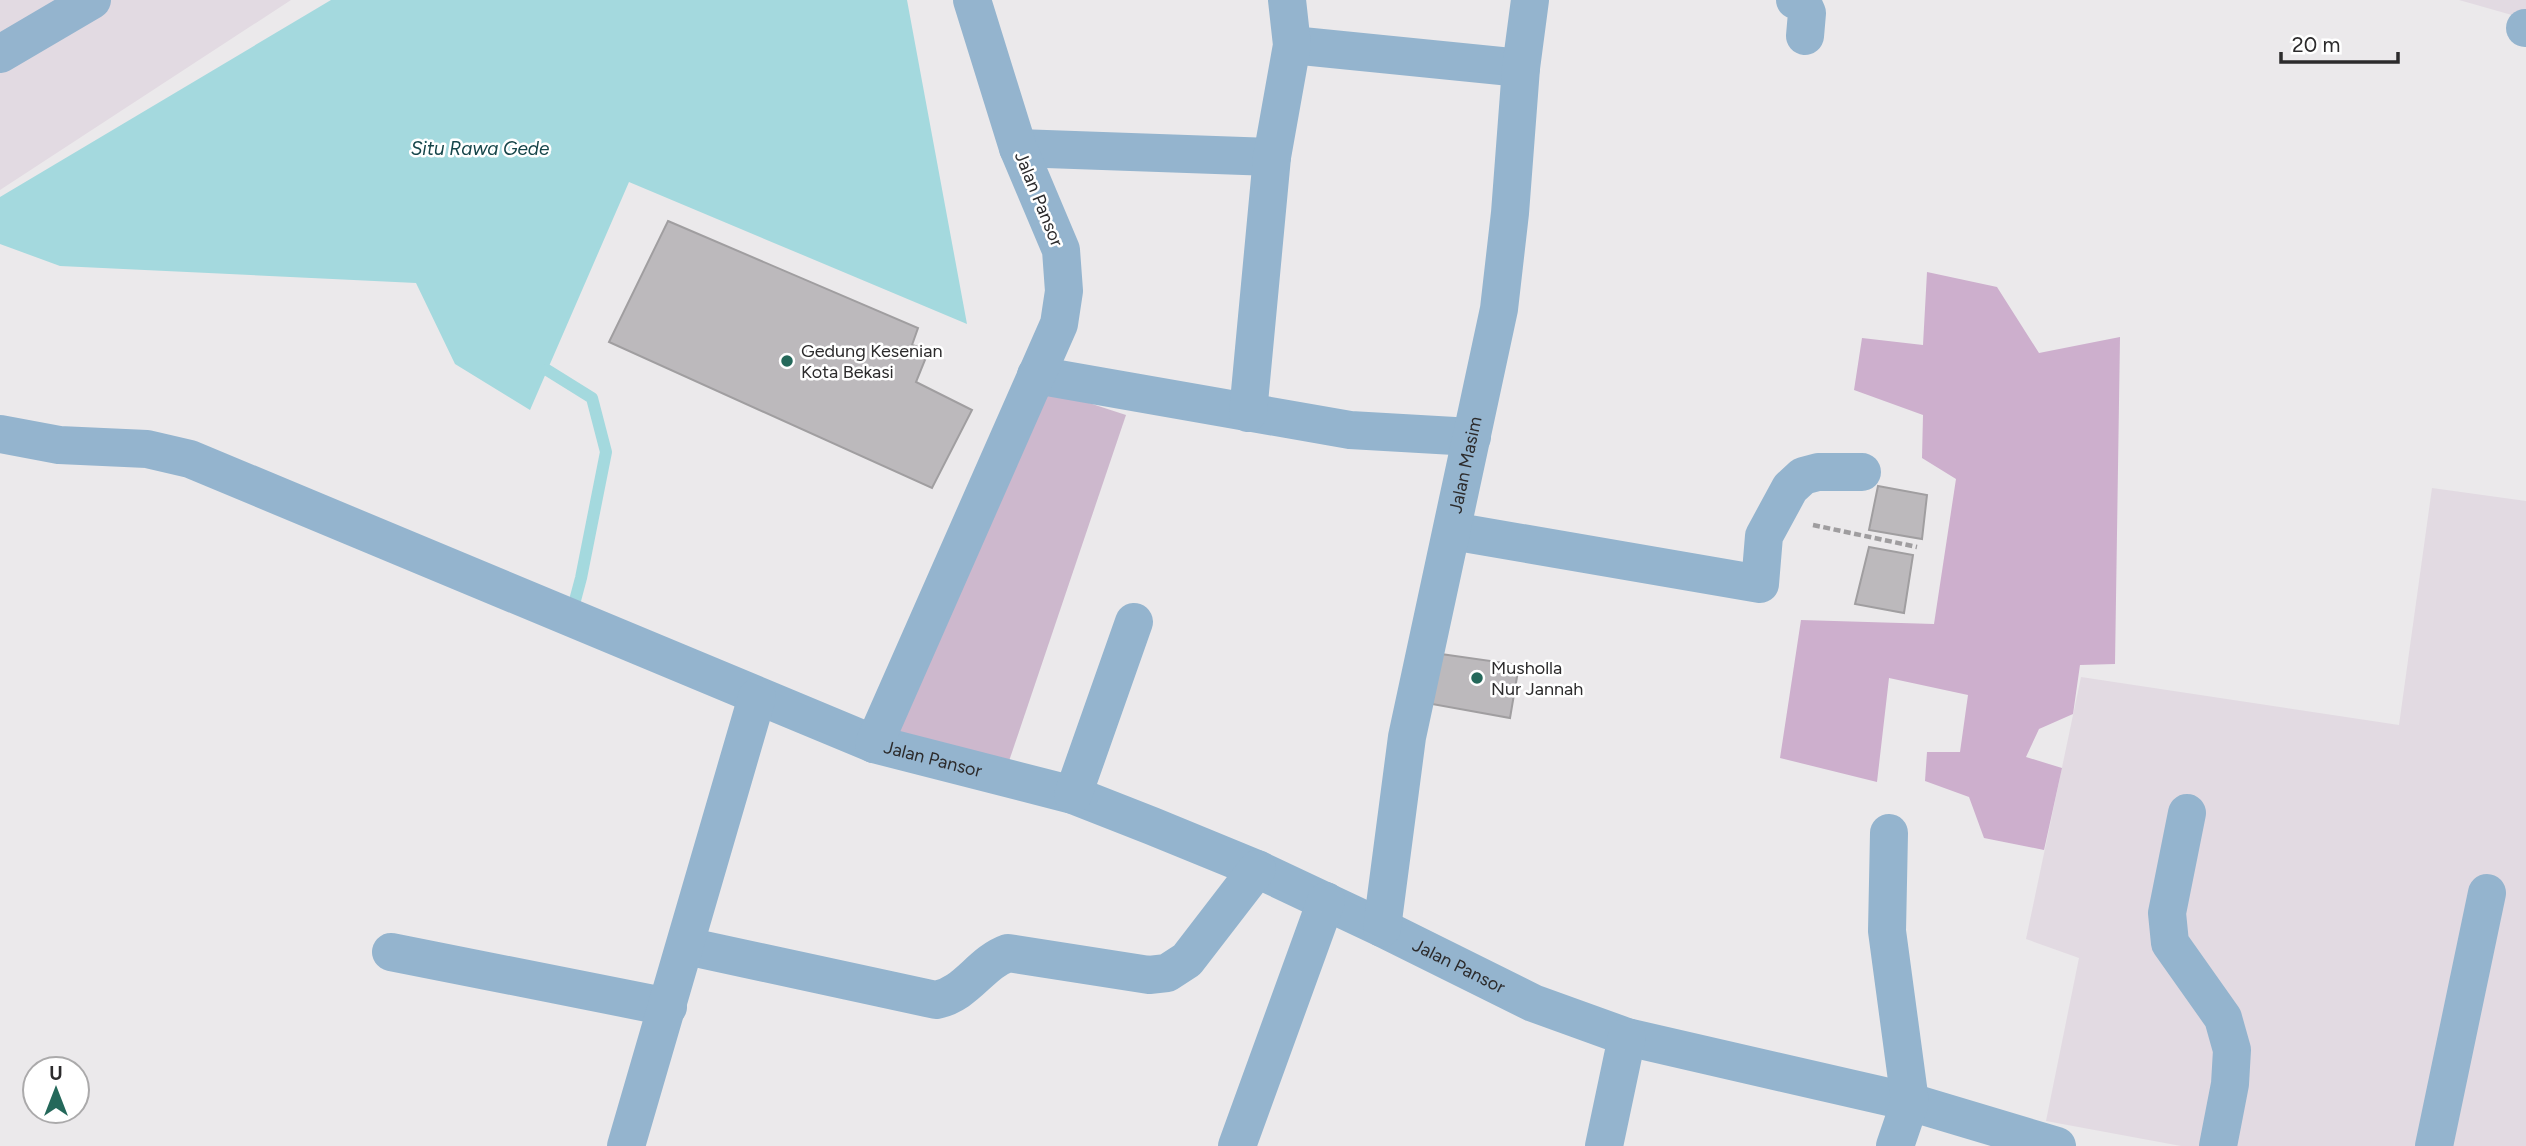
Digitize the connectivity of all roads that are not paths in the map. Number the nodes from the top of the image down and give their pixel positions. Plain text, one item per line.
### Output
1 (92, 0) edge
2 (972, 0) edge
3 (1287, 0) edge
4 (1530, 0) edge
5 (1795, 0) edge
6 (1805, 36) dead end
7 (1292, 45) junction
8 (0, 54) edge
9 (1521, 68) junction
10 (1018, 148) junction
11 (1272, 157) junction
12 (1036, 375) junction
13 (1248, 413) junction
14 (0, 434) edge
15 (1472, 437) junction
16 (1862, 472) dead end
17 (1452, 531) junction
18 (1134, 622) dead end
19 (757, 697) junction
20 (874, 744) junction
21 (1074, 791) junction
22 (2187, 813) dead end
23 (1889, 833) dead end
24 (1256, 869) junction
25 (2487, 893) dead end
26 (1326, 901) junction
27 (1382, 928) junction
28 (686, 946) junction
29 (391, 952) dead end
30 (668, 1007) junction
31 (1627, 1037) junction
32 (1910, 1102) junction
33 (626, 1146) edge
34 (1237, 1146) edge
35 (1604, 1146) edge
36 (1895, 1146) edge
37 (2057, 1146) edge
38 (2218, 1146) edge
39 (2434, 1146) edge

1 - 8 street
2 - 10 street, Jalan Pansor
3 - 7 street
4 - 9 street, Jalan Masim
5 - 6 street
7 - 9 street
7 - 11 street
9 - 15 street, Jalan Masim
10 - 11 street
10 - 12 street, Jalan Pansor
11 - 13 street
12 - 13 street
12 - 20 street, Jalan Pansor
13 - 15 street
14 - 19 street, Jalan Pansor
15 - 17 street, Jalan Masim
16 - 17 street
17 - 27 street, Jalan Masim
18 - 21 street
19 - 20 street, Jalan Pansor
19 - 28 street
20 - 21 street, Jalan Pansor
21 - 24 street, Jalan Pansor
22 - 38 street
23 - 32 street
24 - 26 street, Jalan Pansor
24 - 28 street
25 - 39 street
26 - 27 street, Jalan Pansor
26 - 34 street
27 - 31 street, Jalan Pansor
28 - 30 street
29 - 30 street
30 - 33 street
31 - 32 street, Jalan Pansor
31 - 35 street
32 - 36 street
32 - 37 street, Jalan Pansor

